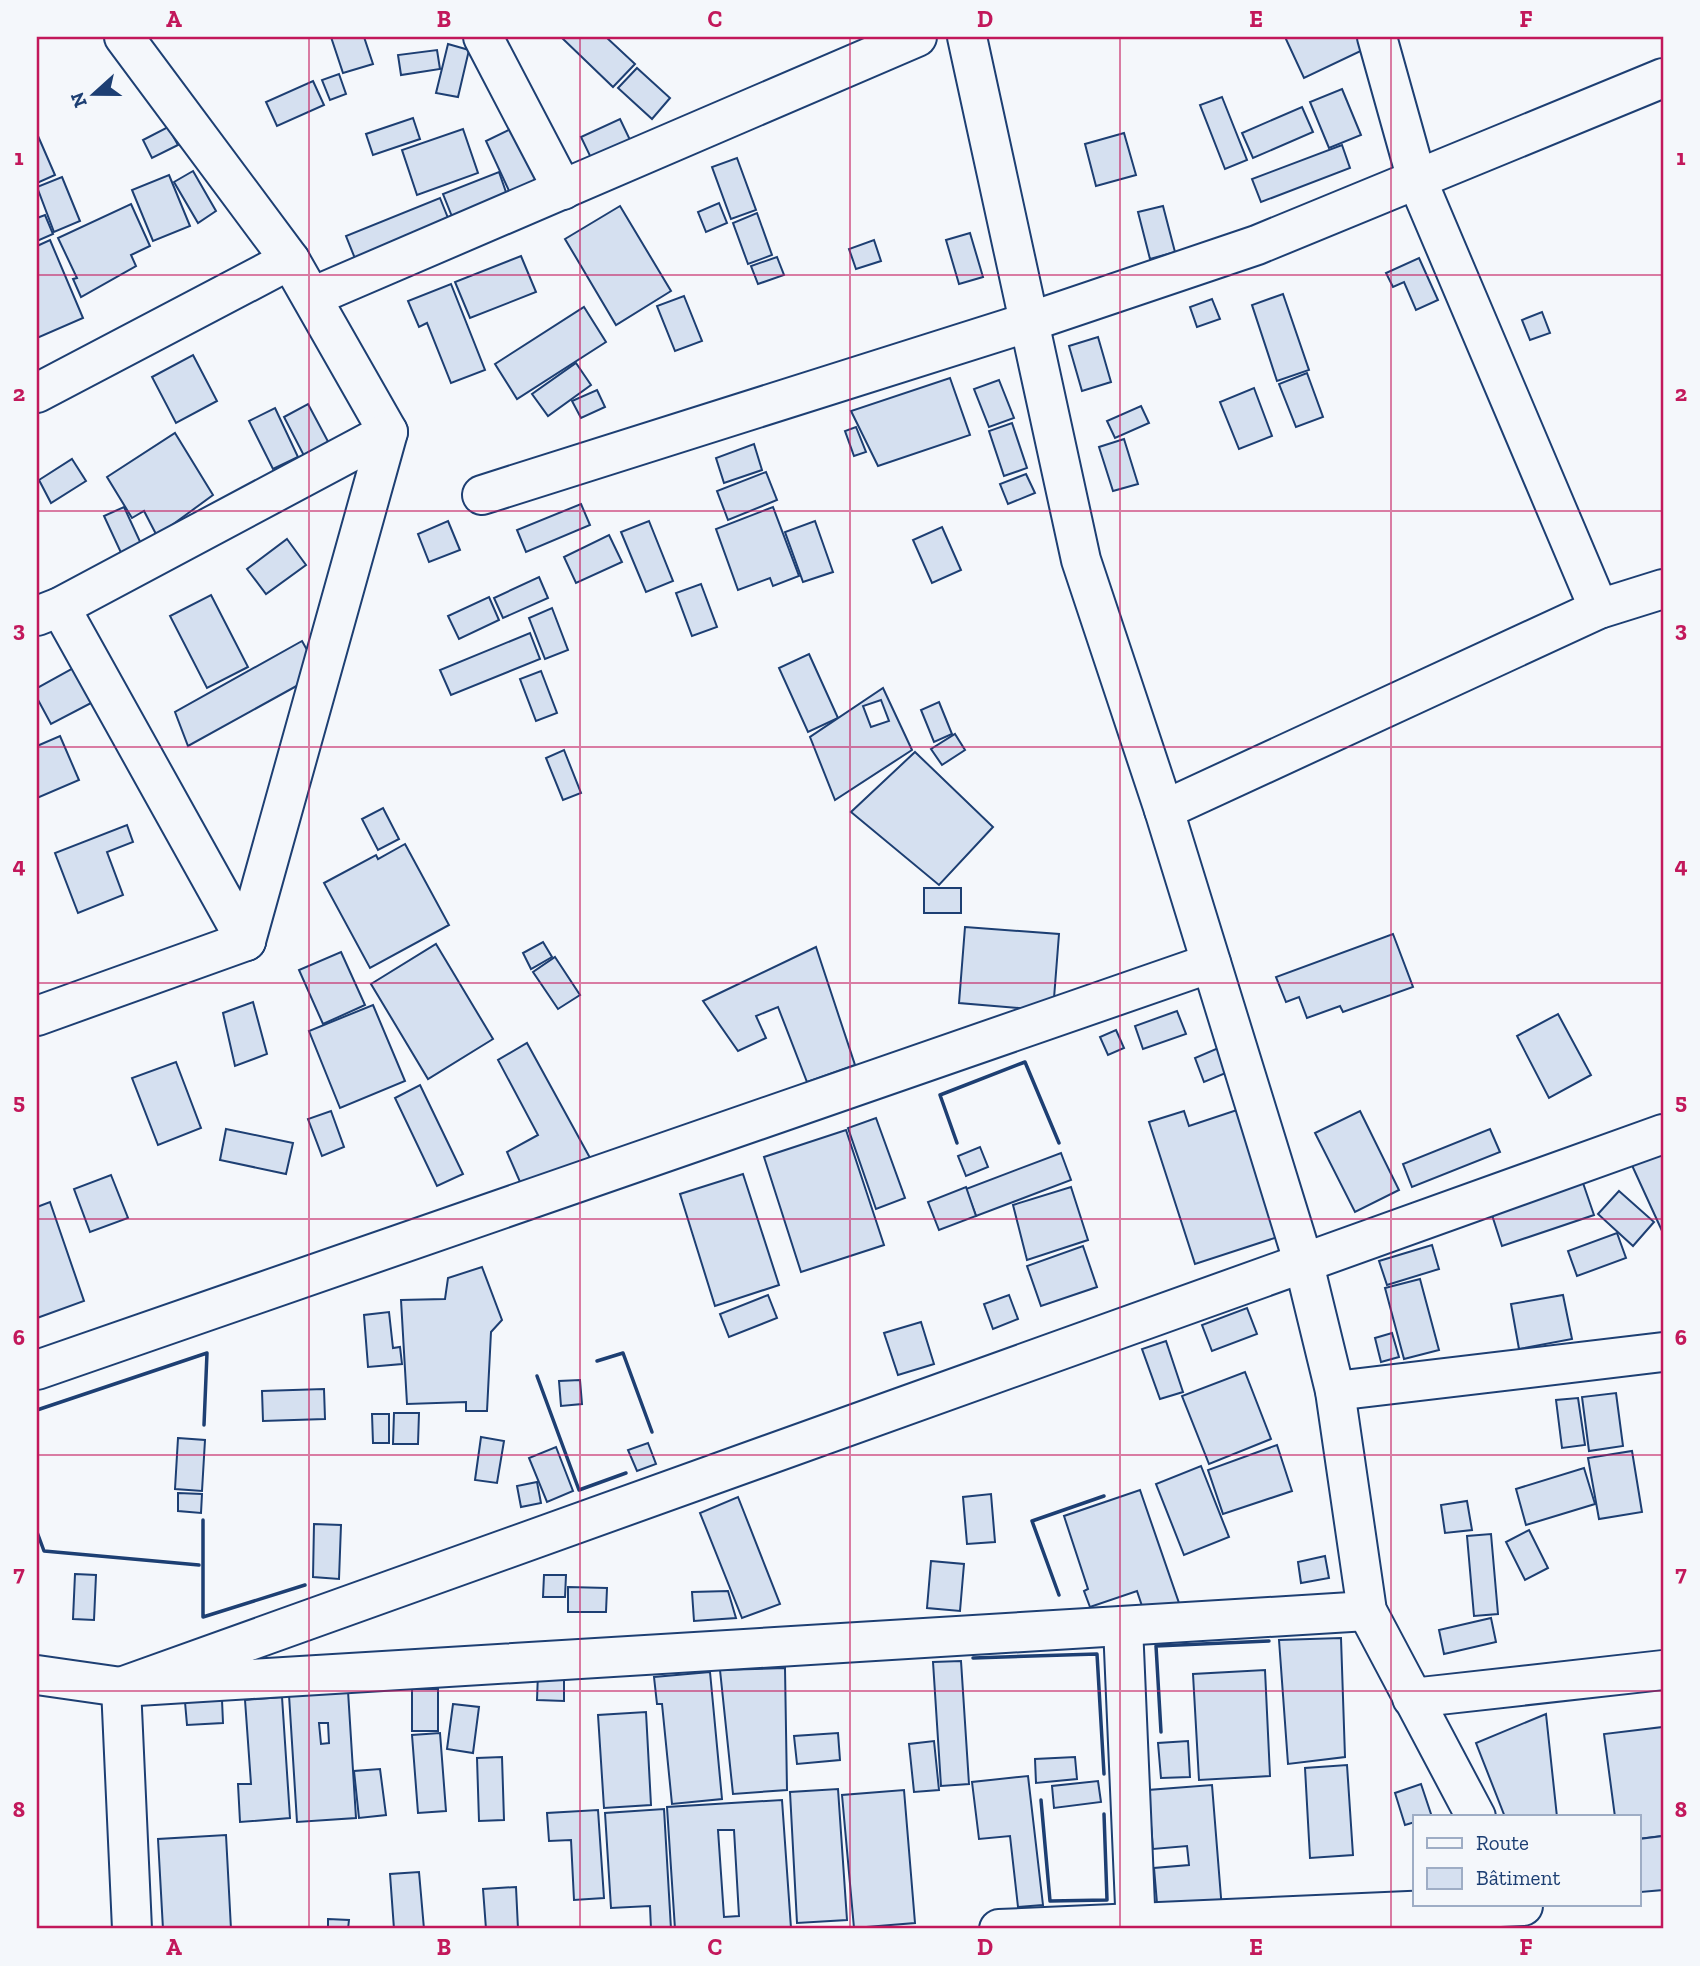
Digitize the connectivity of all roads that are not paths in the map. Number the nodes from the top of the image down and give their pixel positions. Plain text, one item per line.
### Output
1 (124, 37) edge
2 (483, 37) edge
3 (917, 37) edge
4 (967, 37) edge
5 (1377, 37) edge
6 (1663, 78) edge
7 (1417, 180) junction
8 (563, 190) junction
9 (290, 260) junction
10 (312, 297) junction
11 (1029, 322) junction
12 (37, 393) edge
13 (388, 432) junction
14 (482, 495) dead end
15 (1663, 589) edge
16 (1599, 610) junction
17 (48, 612) edge
18 (1164, 810) junction
19 (246, 941) junction
20 (1211, 963) junction
21 (37, 1016) edge
22 (1663, 1133) edge
23 (1304, 1264) junction
24 (1663, 1352) edge
25 (37, 1370) edge
26 (1335, 1391) junction
27 (1367, 1611) junction
28 (1124, 1626) junction
29 (1663, 1670) edge
30 (37, 1675) edge
31 (121, 1687) junction
32 (1412, 1698) junction
33 (1475, 1815) edge
34 (1526, 1913) edge
35 (1136, 1925) edge
36 (132, 1929) edge
37 (999, 1929) edge

1 - 9 street
2 - 8 street
3 - 8 street
4 - 11 street
5 - 7 street
6 - 7 street
7 - 11 street
7 - 16 street
8 - 10 street
9 - 10 street
9 - 12 street
10 - 13 street
11 - 14 street
11 - 18 street
13 - 17 street
13 - 19 street
15 - 16 street
16 - 18 street
17 - 19 street
18 - 20 street
19 - 21 street
20 - 23 street
20 - 25 street
22 - 23 street
23 - 26 street
23 - 31 street
24 - 26 street
26 - 27 street
27 - 28 street
27 - 32 street
28 - 31 street
28 - 35 street
29 - 32 street
30 - 31 street
31 - 36 street
32 - 33 street
34 - 35 street
35 - 37 street

